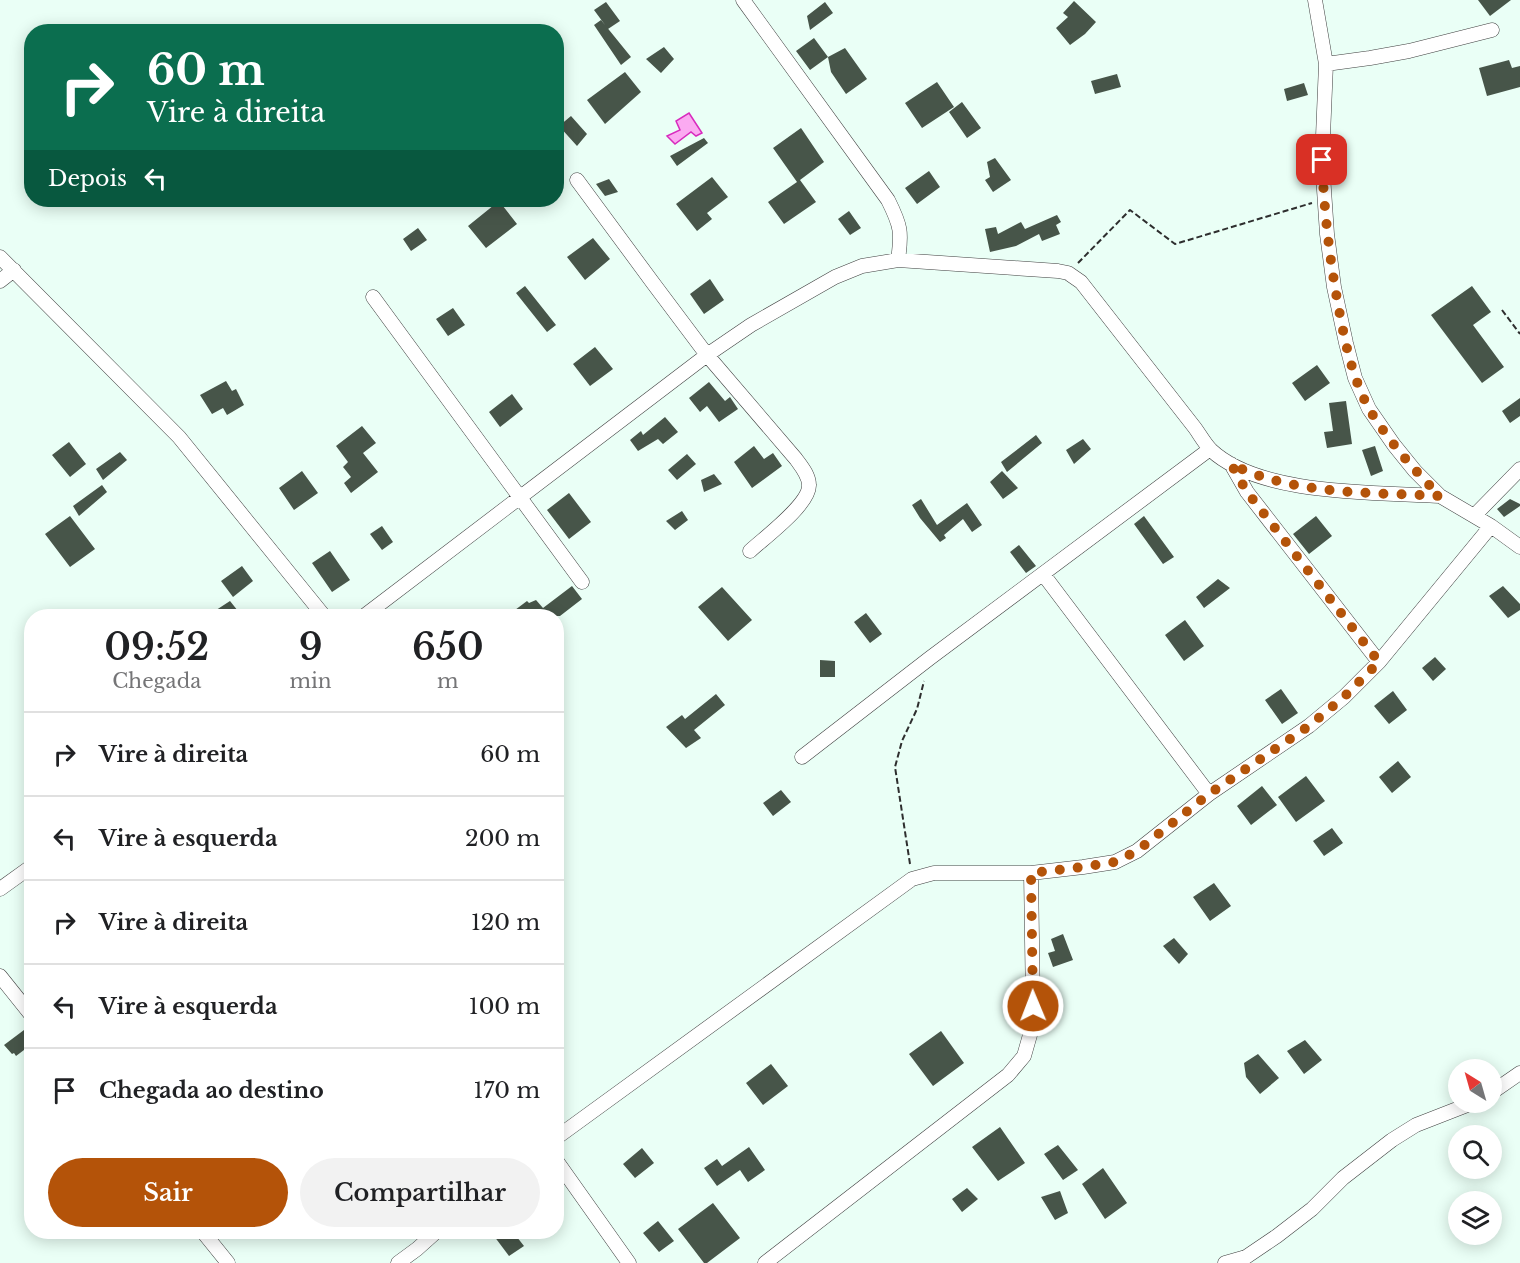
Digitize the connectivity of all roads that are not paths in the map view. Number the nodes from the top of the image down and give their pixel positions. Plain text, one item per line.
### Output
1 (743, 0) edge
2 (1316, 0) edge
3 (1492, 30) dead end
4 (1326, 64) junction
5 (578, 180) dead end
6 (0, 257) edge
7 (898, 260) junction
8 (14, 270) junction
9 (0, 281) edge
10 (373, 297) dead end
11 (707, 355) junction
12 (1210, 449) junction
13 (1231, 464) junction
14 (1520, 469) edge
15 (1440, 496) junction
16 (521, 497) junction
17 (1474, 516) junction
18 (1491, 526) junction
19 (1520, 547) edge
20 (750, 551) dead end
21 (1043, 574) junction
22 (582, 582) dead end
23 (318, 609) edge
24 (373, 609) edge
25 (1379, 662) junction
26 (802, 757) dead end
27 (1209, 794) junction
28 (24, 872) edge
29 (1031, 873) junction
30 (0, 889) edge
31 (0, 976) edge
32 (24, 1006) edge
33 (1520, 1073) edge
34 (1502, 1085) edge
35 (1450, 1113) edge
36 (564, 1132) edge
37 (564, 1171) edge
38 (208, 1239) edge
39 (428, 1239) edge
40 (228, 1263) edge
41 (398, 1263) edge
42 (629, 1263) edge
43 (765, 1263) edge
44 (1226, 1263) edge

1 - 7 street
2 - 4 street
3 - 4 street
4 - 15 street
5 - 11 street
6 - 8 street
7 - 11 street
7 - 12 street
8 - 9 street
8 - 23 street
10 - 16 street
11 - 16 street
11 - 20 street
12 - 13 street
12 - 21 street
13 - 15 street
13 - 25 street
14 - 17 street
15 - 17 street
16 - 22 street
16 - 24 street
17 - 18 street
18 - 19 street
18 - 25 street
21 - 26 street
21 - 27 street
25 - 27 street
27 - 29 street
28 - 30 street
29 - 36 street
29 - 43 street
31 - 32 street
33 - 34 street
35 - 44 street
37 - 42 street
38 - 40 street
39 - 41 street

